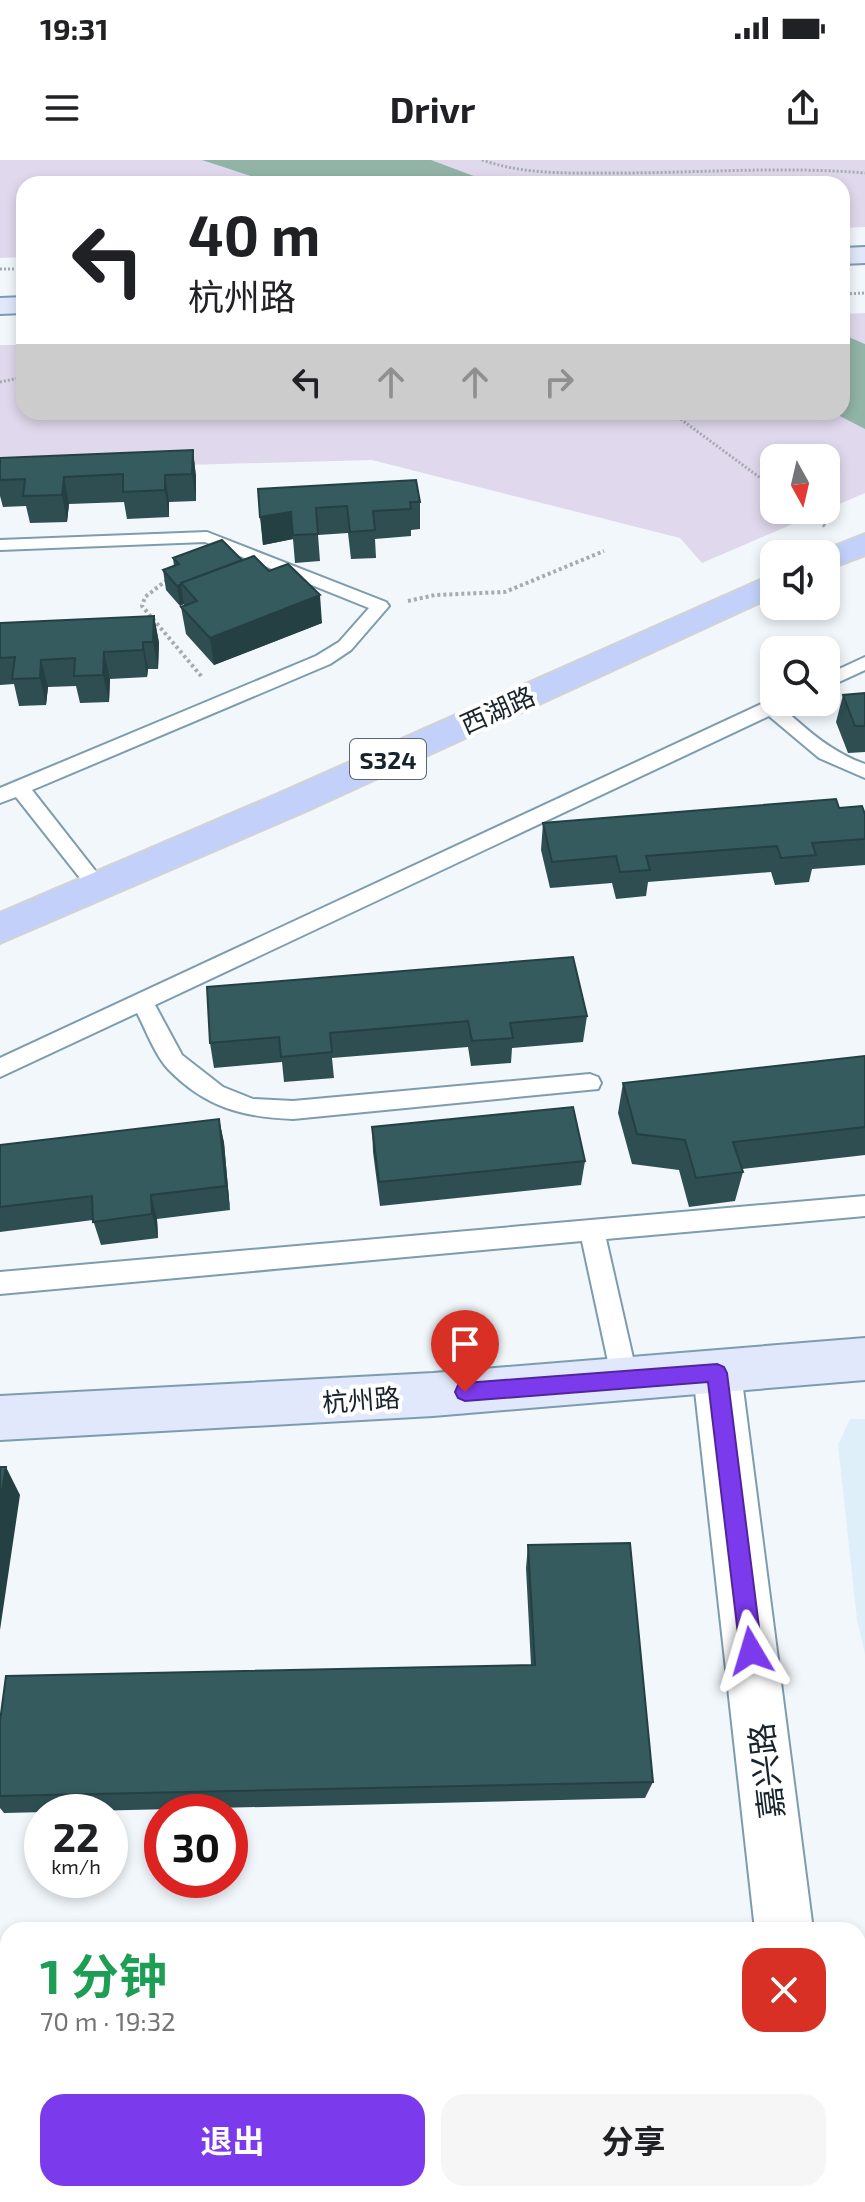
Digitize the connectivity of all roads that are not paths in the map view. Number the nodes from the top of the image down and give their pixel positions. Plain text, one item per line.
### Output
1 (865, 543) edge
2 (0, 545) edge
3 (840, 554) edge
4 (760, 590) edge
5 (865, 663) edge
6 (840, 675) edge
7 (760, 712) edge
8 (785, 716) edge
9 (865, 771) edge
10 (9, 792) edge
11 (98, 887) junction
12 (0, 929) edge
13 (142, 1001) junction
14 (0, 1068) edge
15 (590, 1083) dead end
16 (865, 1206) edge
17 (592, 1230) junction
18 (0, 1283) edge
19 (865, 1359) edge
20 (717, 1373) junction
21 (625, 1380) junction
22 (0, 1418) edge
23 (783, 1922) edge

1 - 3 main road
2 - 10 lane
4 - 11 main road, 西湖路 / S324
5 - 6 lane
7 - 13 lane
8 - 9 lane
10 - 11 lane
11 - 12 main road, 西湖路 / S324
13 - 14 lane
13 - 15 lane
16 - 17 lane
17 - 18 lane
17 - 21 lane
19 - 20 street, 杭州路
20 - 21 street, 杭州路
20 - 23 street, 嘉兴路
21 - 22 street, 杭州路

